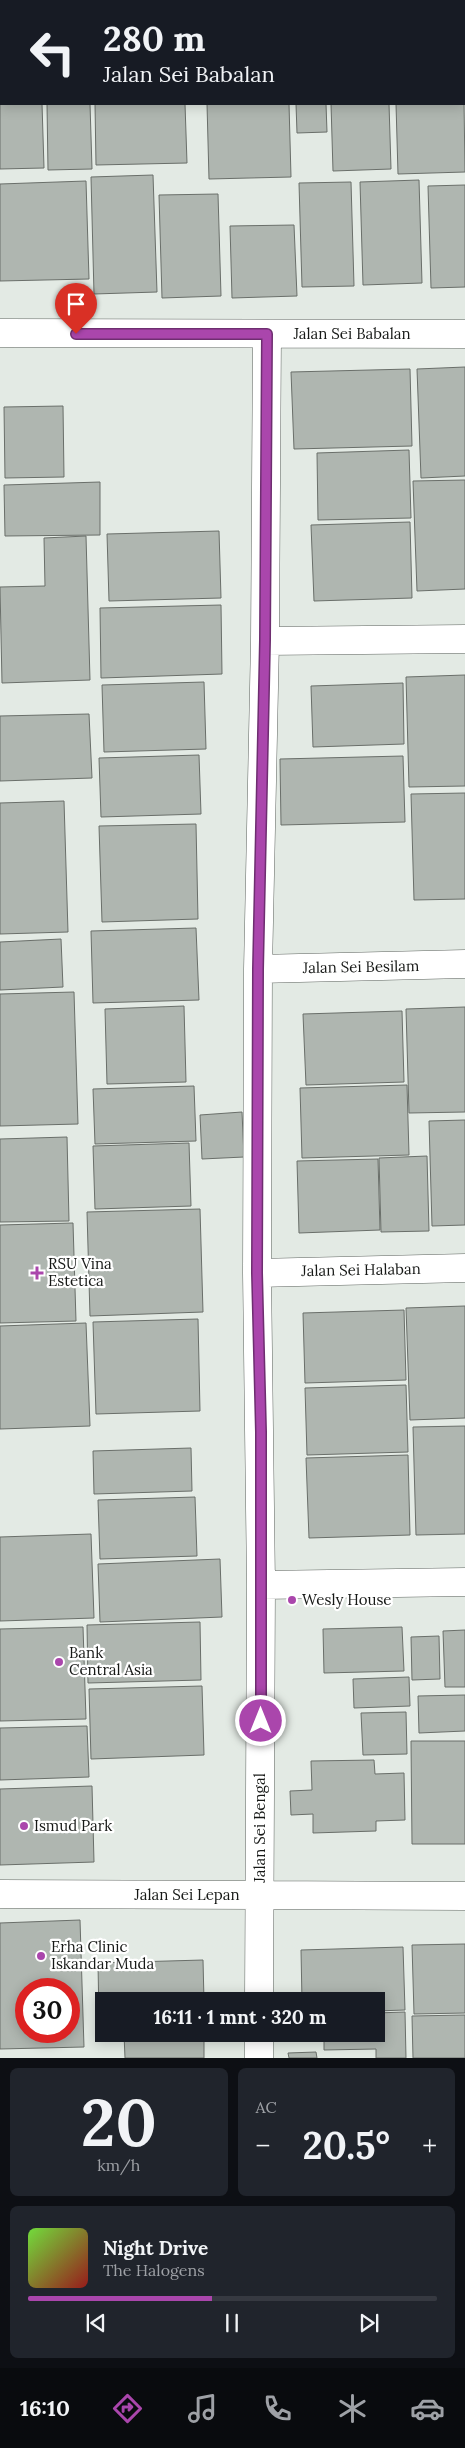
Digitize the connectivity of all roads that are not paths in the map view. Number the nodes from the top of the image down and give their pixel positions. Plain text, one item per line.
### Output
1 (0, 333) edge
2 (267, 334) junction
3 (465, 334) edge
4 (465, 639) edge
5 (265, 640) junction
6 (465, 964) edge
7 (258, 969) junction
8 (465, 1268) edge
9 (257, 1273) junction
10 (465, 1582) edge
11 (262, 1585) junction
12 (0, 1894) edge
13 (260, 1895) junction
14 (465, 1896) edge
15 (259, 1992) edge
16 (259, 2042) edge
17 (258, 2058) edge

1 - 2 street, Jalan Sei Babalan
2 - 3 street, Jalan Sei Babalan
2 - 5 street, Jalan Sei Bengal
4 - 5 street
5 - 7 street, Jalan Sei Bengal
6 - 7 street, Jalan Sei Besilam
7 - 9 street, Jalan Sei Bengal
8 - 9 street, Jalan Sei Halaban
9 - 11 street, Jalan Sei Bengal
10 - 11 street
11 - 13 street, Jalan Sei Bengal
12 - 13 street, Jalan Sei Lepan
13 - 14 street, Jalan Sei Lepan
13 - 15 street, Jalan Sei Bengal
16 - 17 street

